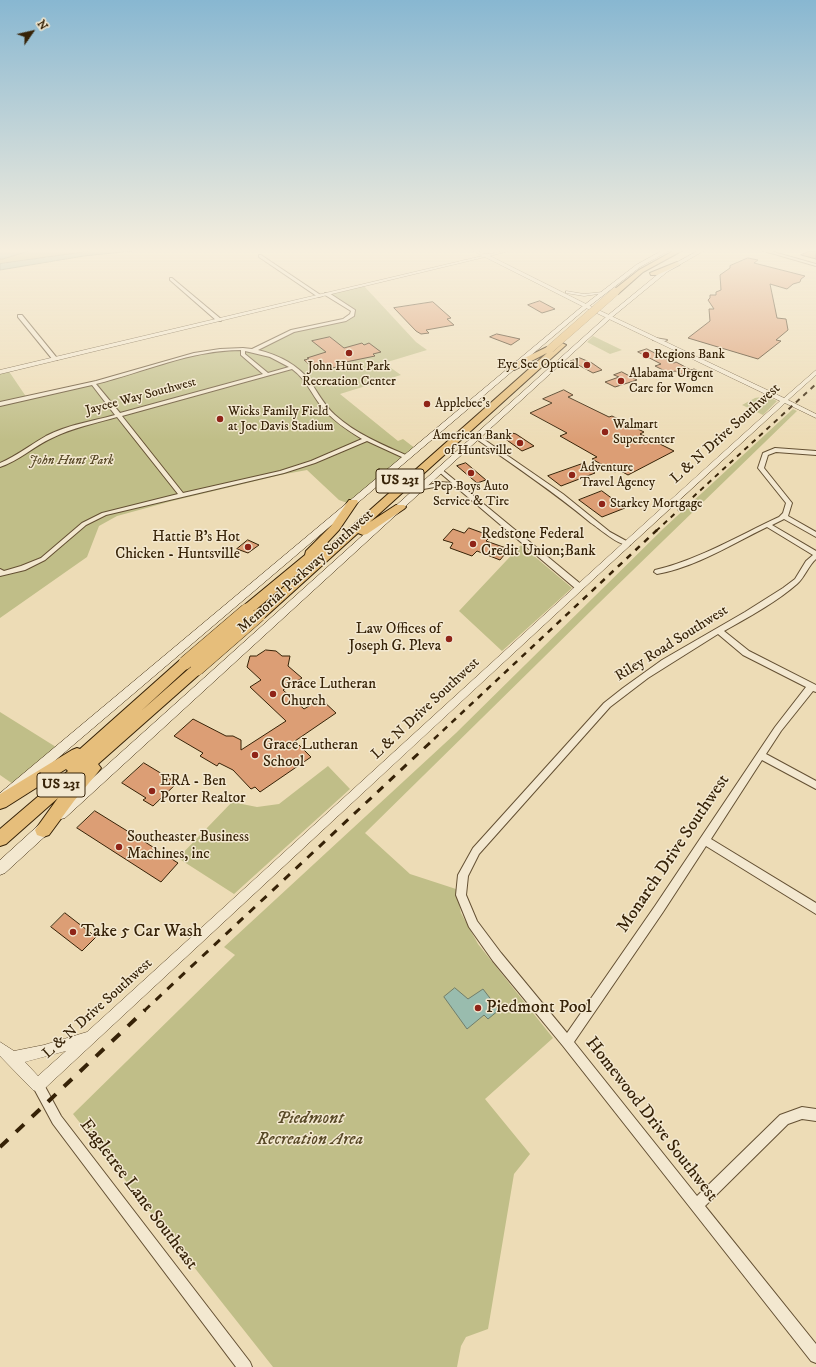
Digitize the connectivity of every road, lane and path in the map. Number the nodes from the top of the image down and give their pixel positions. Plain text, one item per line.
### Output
1 (211, 313) edge
2 (249, 313) edge
3 (352, 313) edge
4 (578, 313) edge
5 (594, 313) edge
6 (597, 313) edge
7 (605, 313) edge
8 (614, 313) edge
9 (575, 315) junction
10 (611, 315) junction
11 (20, 316) dead end
12 (219, 320) junction
13 (602, 323) junction
14 (621, 323) junction
15 (655, 339) junction
16 (666, 340) junction
17 (562, 345) junction
18 (243, 349) junction
19 (550, 349) junction
20 (254, 350) junction
21 (681, 350) junction
22 (55, 359) junction
23 (294, 367) junction
24 (511, 368) junction
25 (0, 372) edge
26 (816, 372) edge
27 (266, 374) junction
28 (546, 375) junction
29 (93, 383) junction
30 (785, 401) junction
31 (0, 404) edge
32 (118, 414) junction
33 (816, 416) edge
34 (477, 437) junction
35 (366, 439) junction
36 (816, 453) edge
37 (406, 457) junction
38 (0, 465) edge
39 (440, 470) junction
40 (458, 485) junction
41 (420, 489) junction
42 (182, 495) junction
43 (353, 502) junction
44 (400, 507) junction
45 (784, 516) junction
46 (768, 525) junction
47 (816, 535) edge
48 (628, 544) junction
49 (330, 552) junction
50 (816, 555) edge
51 (301, 564) junction
52 (657, 572) dead end
53 (1, 573) edge
54 (580, 587) junction
55 (221, 613) junction
56 (253, 613) junction
57 (269, 624) junction
58 (719, 631) junction
59 (181, 647) junction
60 (191, 666) junction
61 (224, 666) junction
62 (813, 688) edge
63 (108, 731) junction
64 (124, 734) junction
65 (761, 755) junction
66 (816, 785) edge
67 (2, 797) edge
68 (0, 827) edge
69 (43, 830) junction
70 (0, 839) edge
71 (704, 840) junction
72 (473, 857) joint
73 (0, 869) edge
74 (816, 909) edge
75 (90, 1037) junction
76 (567, 1042) junction
77 (0, 1048) edge
78 (12, 1058) junction
79 (38, 1085) junction
80 (816, 1115) edge
81 (696, 1206) junction
82 (816, 1356) edge
83 (245, 1367) edge

1 - 12 street
2 - 12 street
3 - 20 street
4 - 9 main road
5 - 19 highway, Memorial Parkway Southwest / US 231, bridge
6 - 17 highway, Memorial Parkway Southwest / US 231
7 - 10 street
8 - 10 main road
9 - 13 main road
9 - 24 main road
10 - 13 main road
10 - 14 street
10 - 16 street
11 - 22 street
12 - 22 street
13 - 14 street
13 - 28 main road
14 - 15 street
15 - 16 street
15 - 21 street
16 - 21 street
17 - 28 highway
17 - 49 highway, Memorial Parkway Southwest / US 231
18 - 20 street
18 - 27 street
18 - 29 street
19 - 24 highway
19 - 51 highway, Memorial Parkway Southwest / US 231
20 - 23 street
21 - 30 street
22 - 25 street
23 - 27 street, Jaycee Way Southwest
23 - 35 street
24 - 37 main road
26 - 30 street, L & N Drive Southwest
27 - 32 street, Jaycee Way Southwest
28 - 34 main road
29 - 31 street
29 - 32 street
30 - 33 street
30 - 48 street, L & N Drive Southwest
32 - 38 street, Jaycee Way Southwest
32 - 42 street
34 - 39 main road
34 - 48 street
35 - 37 street
35 - 42 street
36 - 45 street
37 - 43 main road
39 - 40 street
39 - 41 main road
40 - 41 street
40 - 54 street
41 - 44 main road
42 - 53 street
43 - 51 highway
43 - 55 main road
44 - 49 highway
44 - 57 main road
45 - 46 street
45 - 47 street
46 - 50 street
46 - 52 street
48 - 54 street, L & N Drive Southwest
49 - 56 highway, Memorial Parkway Southwest / US 231
50 - 58 street, Riley Road Southwest
51 - 56 highway, Memorial Parkway Southwest / US 231
54 - 75 street, L & N Drive Southwest
55 - 57 main road
55 - 59 main road
56 - 60 highway, Memorial Parkway Southwest / US 231, bridge
57 - 61 main road
58 - 62 street
58 - 72 street, Riley Road Southwest
59 - 61 main road
59 - 67 main road
60 - 63 highway, Memorial Parkway Southwest / US 231
60 - 64 highway, Memorial Parkway Southwest / US 231
61 - 69 main road
62 - 65 street, Monarch Drive Southwest
63 - 67 highway
63 - 68 highway, Memorial Parkway Southwest / US 231
64 - 69 highway
64 - 70 highway, Memorial Parkway Southwest / US 231
65 - 66 street
65 - 71 street, Monarch Drive Southwest
69 - 73 main road
71 - 74 street
71 - 76 street, Monarch Drive Southwest
72 - 76 street, Homewood Drive Southwest
75 - 78 street
75 - 79 street, L & N Drive Southwest
76 - 81 street, Homewood Drive Southwest
77 - 78 street, Eagletree Lane Southeast
78 - 79 street, Eagletree Lane Southeast
79 - 83 street, Eagletree Lane Southeast
80 - 81 street
81 - 82 street, Homewood Drive Southwest

